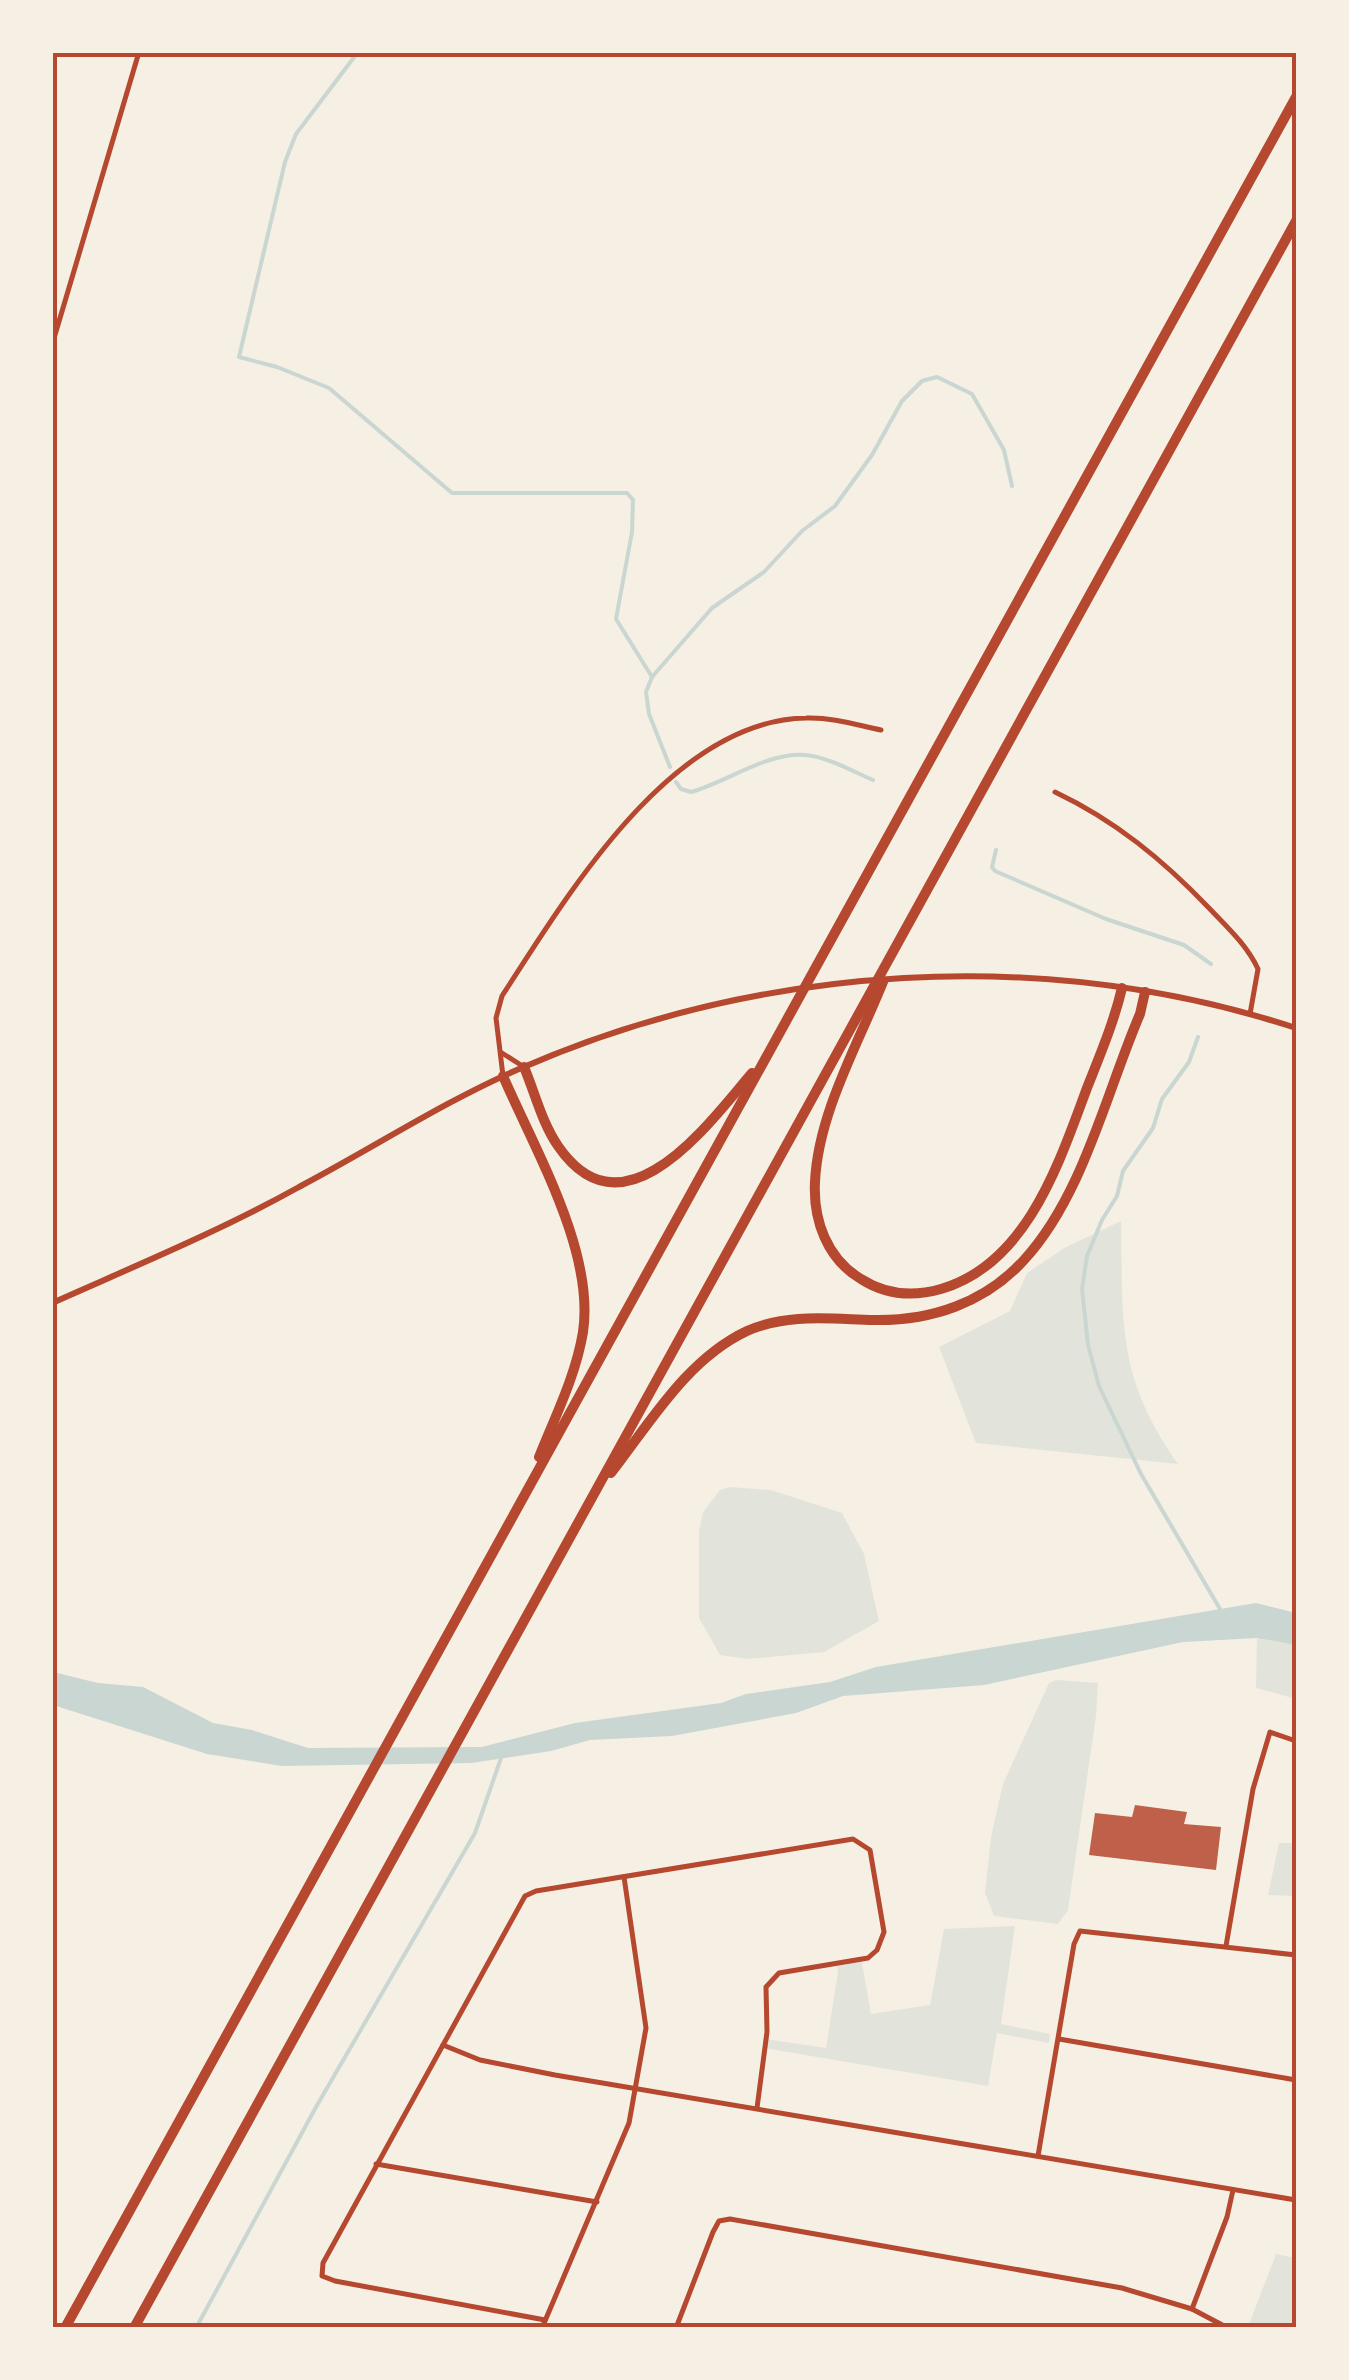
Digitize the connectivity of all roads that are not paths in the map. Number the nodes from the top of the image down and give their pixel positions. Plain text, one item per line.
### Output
1 (139, 52) edge
2 (1296, 97) edge
3 (1296, 220) edge
4 (52, 346) edge
5 (882, 730) dead end
6 (1056, 792) dead end
7 (899, 940) junction
8 (1122, 988) junction
9 (1146, 992) junction
10 (1250, 1014) junction
11 (1296, 1028) edge
12 (502, 1053) junction
13 (766, 1057) junction
14 (524, 1067) junction
15 (504, 1076) junction
16 (52, 1303) edge
17 (524, 1496) junction
18 (592, 1497) junction
19 (1296, 1741) edge
20 (624, 1877) junction
21 (1226, 1946) junction
22 (1296, 1956) edge
23 (1059, 2039) junction
24 (443, 2045) junction
25 (1296, 2080) edge
26 (636, 2088) junction
27 (757, 2108) junction
28 (1038, 2157) junction
29 (376, 2164) junction
30 (1233, 2190) junction
31 (1296, 2200) edge
32 (596, 2202) junction
33 (1192, 2309) junction
34 (543, 2324) edge
35 (676, 2327) edge
36 (64, 2328) edge
37 (134, 2328) edge
38 (684, 2328) edge
39 (1228, 2328) edge

1 - 4 street
2 - 13 highway
3 - 7 highway
5 - 12 street
6 - 10 street
7 - 8 highway
7 - 18 highway
8 - 9 street
8 - 14 street
9 - 10 street
9 - 18 highway
10 - 11 street
12 - 14 street
12 - 15 street
13 - 14 highway
13 - 17 highway
14 - 15 street
15 - 16 street
15 - 17 highway
17 - 36 highway
18 - 37 highway
19 - 21 street
20 - 24 street
20 - 26 street
20 - 27 street
21 - 22 street
21 - 23 street
23 - 25 street
23 - 28 street
24 - 26 street
24 - 29 street
26 - 27 street
26 - 32 street
27 - 28 street
28 - 30 street
29 - 32 street
29 - 34 street
30 - 31 street
30 - 33 street
32 - 34 street
33 - 35 street
33 - 39 street
35 - 38 street

